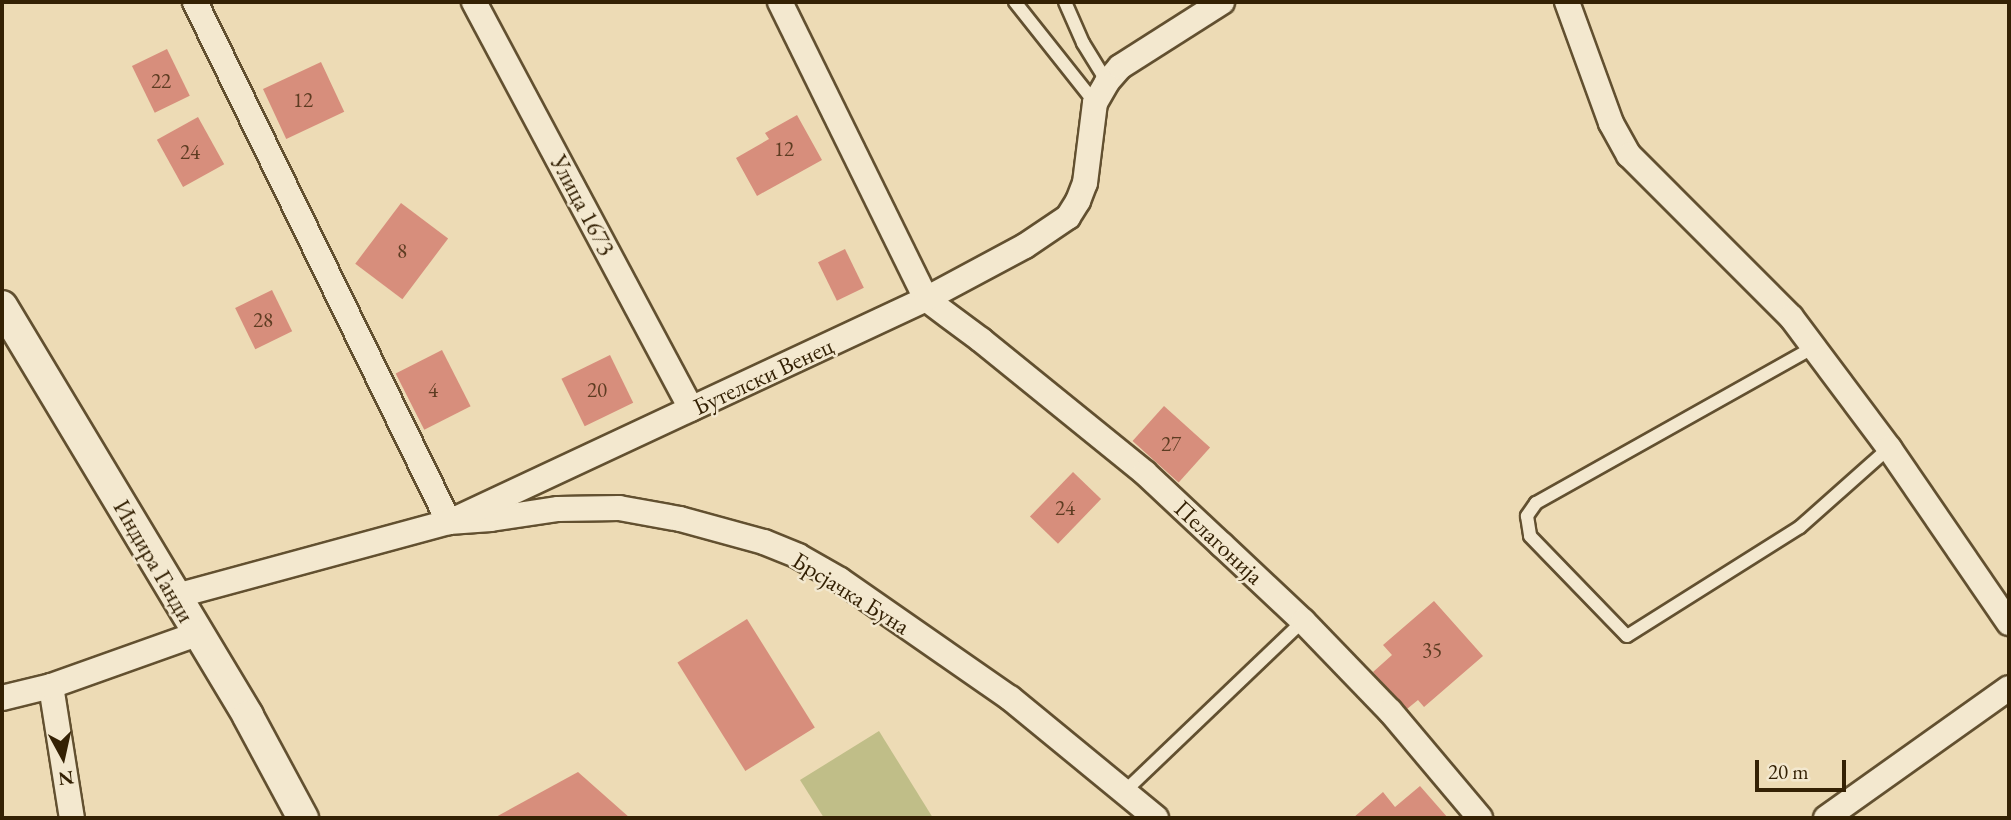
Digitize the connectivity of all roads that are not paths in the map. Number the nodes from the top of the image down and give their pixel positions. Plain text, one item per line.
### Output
1 (195, 2) edge
2 (474, 2) edge
3 (780, 2) edge
4 (1015, 2) edge
5 (1065, 2) edge
6 (1222, 2) edge
7 (1567, 2) edge
8 (1101, 92) junction
9 (926, 299) junction
10 (2, 306) edge
11 (1814, 347) junction
12 (691, 409) junction
13 (1889, 448) junction
14 (449, 522) junction
15 (176, 596) junction
16 (1303, 621) junction
17 (2009, 623) edge
18 (197, 634) junction
19 (51, 686) junction
20 (2009, 688) edge
21 (2, 698) edge
22 (1124, 792) junction
23 (72, 818) edge
24 (303, 818) edge
25 (1156, 818) edge
26 (1480, 818) edge
27 (1826, 818) edge

1 - 14 street
2 - 12 street, Улица 1673
3 - 9 street
4 - 8 lane
5 - 8 lane
6 - 8 street
7 - 11 street
8 - 9 street, Бутелски Венец
9 - 12 street, Бутелски Венец
9 - 16 street, Пелагонија
10 - 15 street, Индира Ганди
11 - 13 street
11 - 13 lane
12 - 14 street, Бутелски Венец
13 - 17 street
14 - 15 street, Бутелски Венец
14 - 22 street, Брсјачка Буна
15 - 18 street, Индира Ганди
16 - 22 lane
16 - 26 street, Пелагонија
18 - 19 street
18 - 24 street, Индира Ганди
19 - 21 street
19 - 23 street
20 - 27 street
22 - 25 street, Брсјачка Буна

